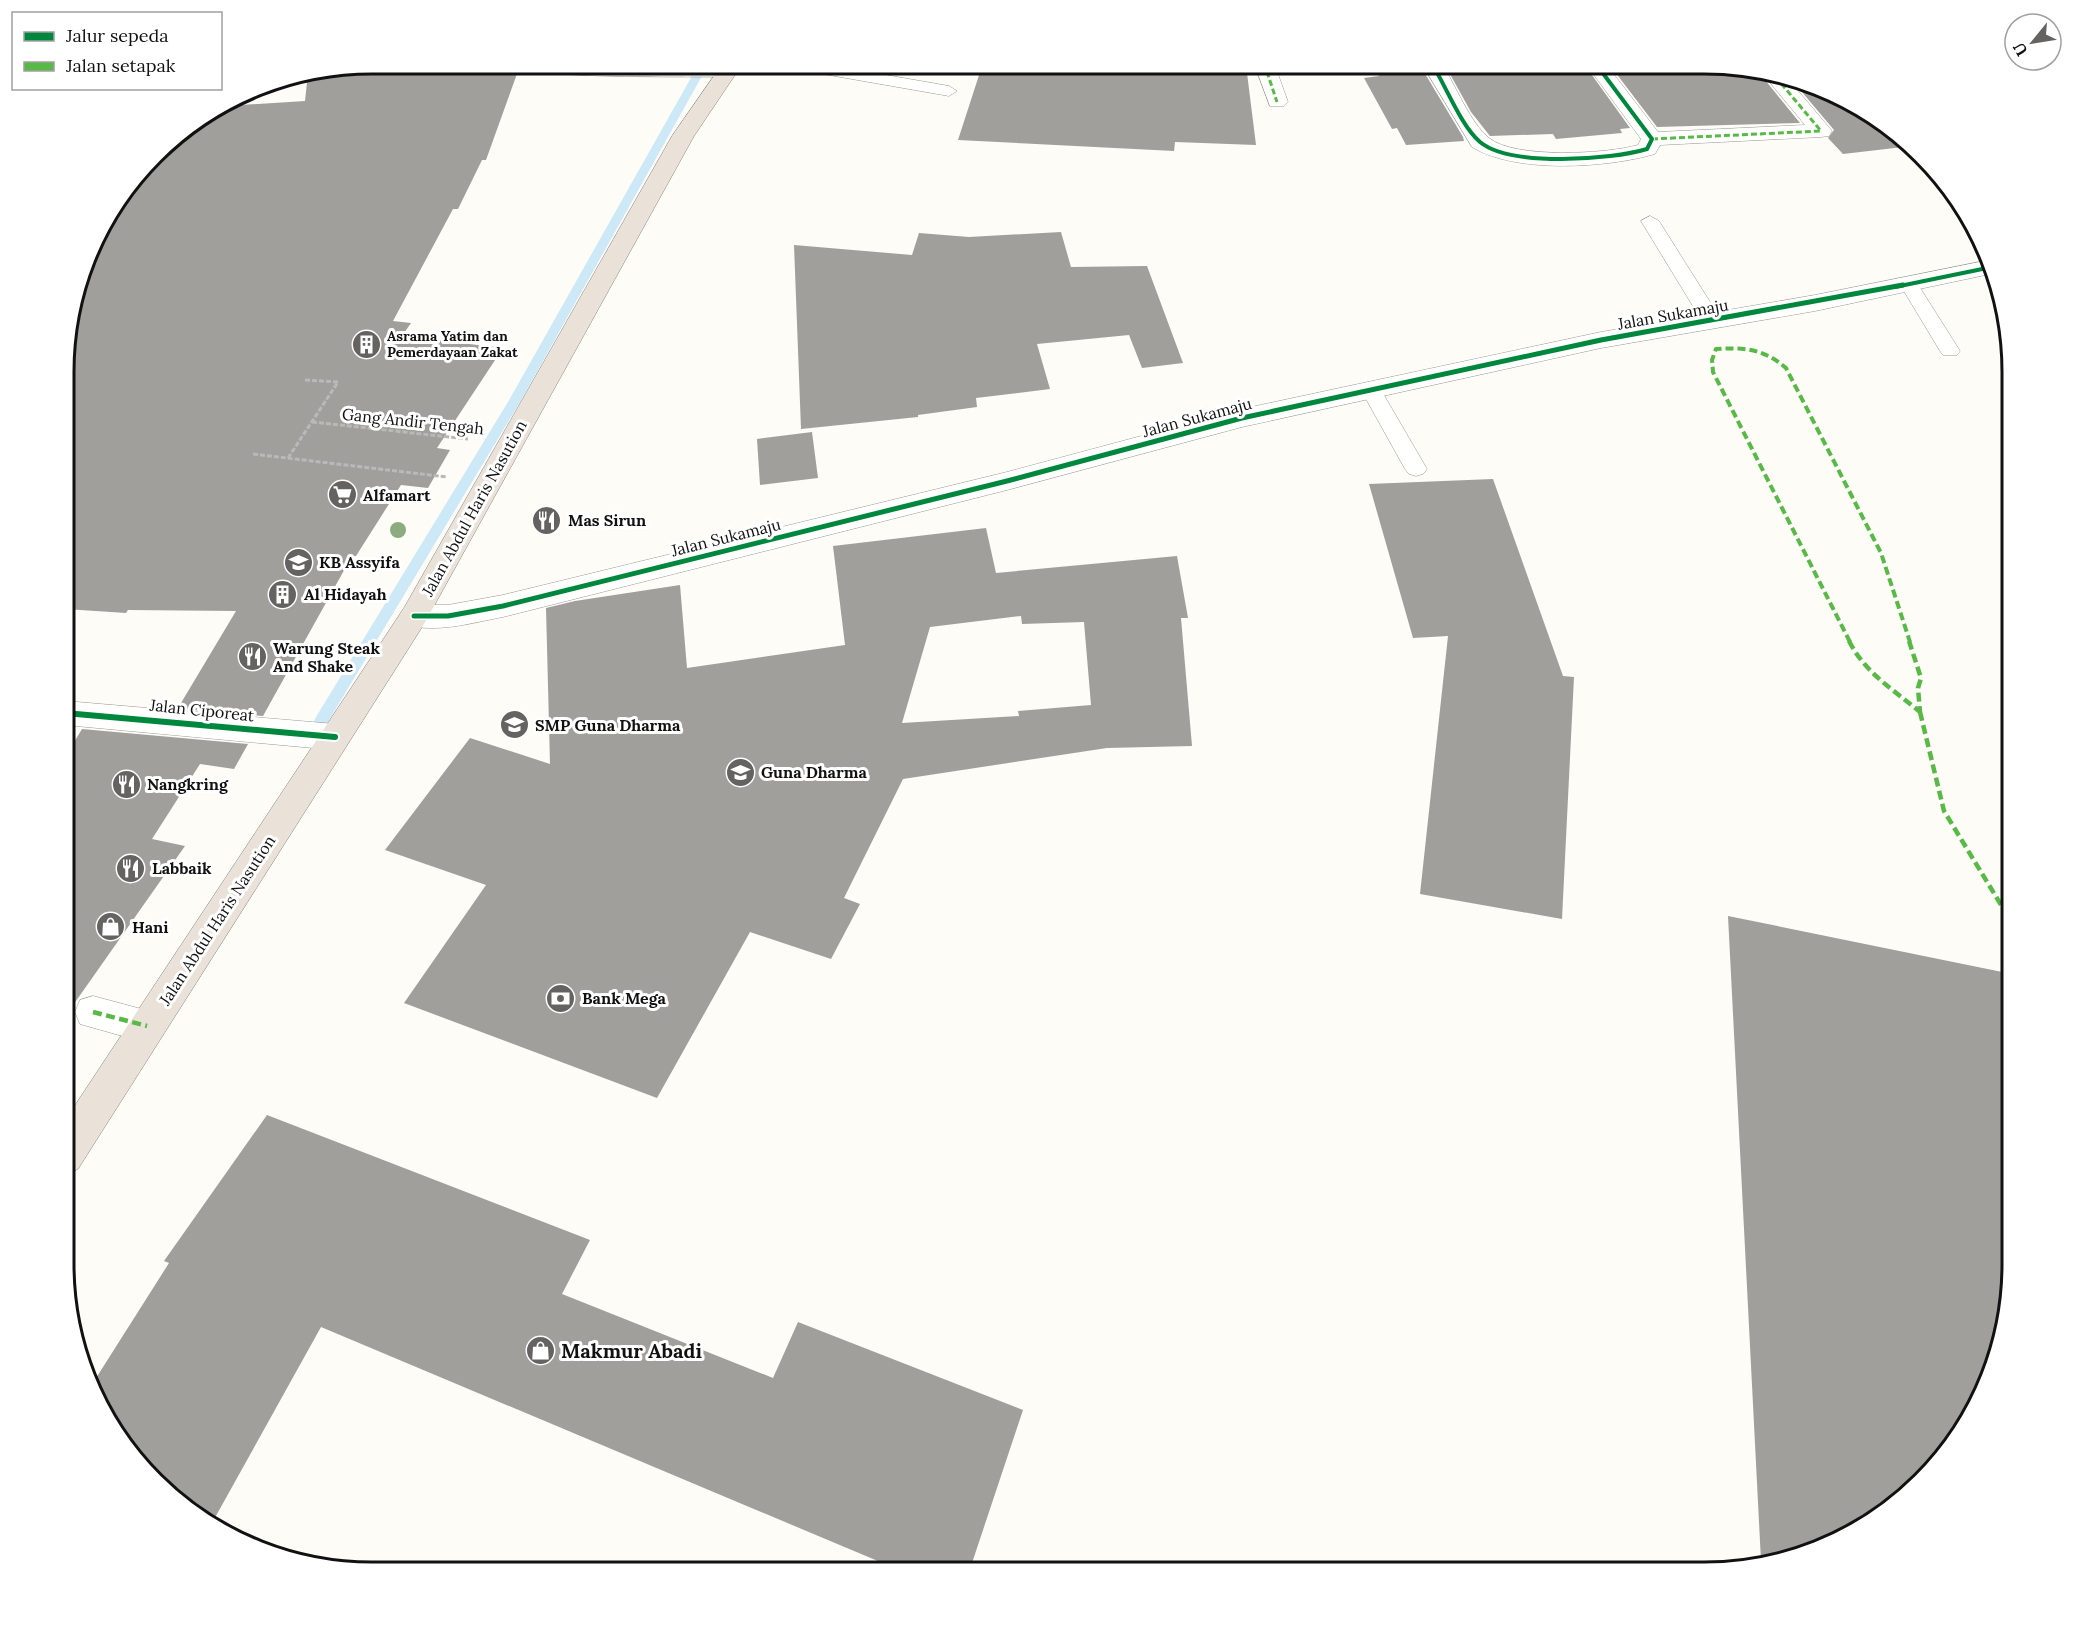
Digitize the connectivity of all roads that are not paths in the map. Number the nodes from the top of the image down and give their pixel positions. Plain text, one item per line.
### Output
1 (623, 74) edge
2 (852, 74) edge
3 (1268, 74) edge
4 (1439, 74) edge
5 (1603, 74) edge
6 (720, 80) edge
7 (1782, 84) edge
8 (949, 91) dead end
9 (1277, 102) dead end
10 (1652, 139) junction
11 (1650, 221) dead end
12 (1984, 269) edge
13 (1908, 283) junction
14 (1712, 321) junction
15 (1950, 351) dead end
16 (1371, 390) junction
17 (1416, 469) dead end
18 (414, 616) junction
19 (74, 714) edge
20 (335, 736) junction
21 (93, 1012) dead end
22 (147, 1026) junction
23 (74, 1140) edge

1 - 6 lane
2 - 8 lane
3 - 9 street
4 - 10 street
5 - 10 street
6 - 18 highway, Jalan Abdul Haris Nasution
7 - 10 street
11 - 14 lane
12 - 13 street, Jalan Sukamaju
13 - 14 street, Jalan Sukamaju
13 - 15 lane
14 - 16 street, Jalan Sukamaju
16 - 17 lane
16 - 18 street, Jalan Sukamaju
18 - 20 highway, Jalan Abdul Haris Nasution
19 - 20 street, Jalan Ciporeat
20 - 22 highway, Jalan Abdul Haris Nasution
21 - 22 street
22 - 23 highway, Jalan Abdul Haris Nasution

